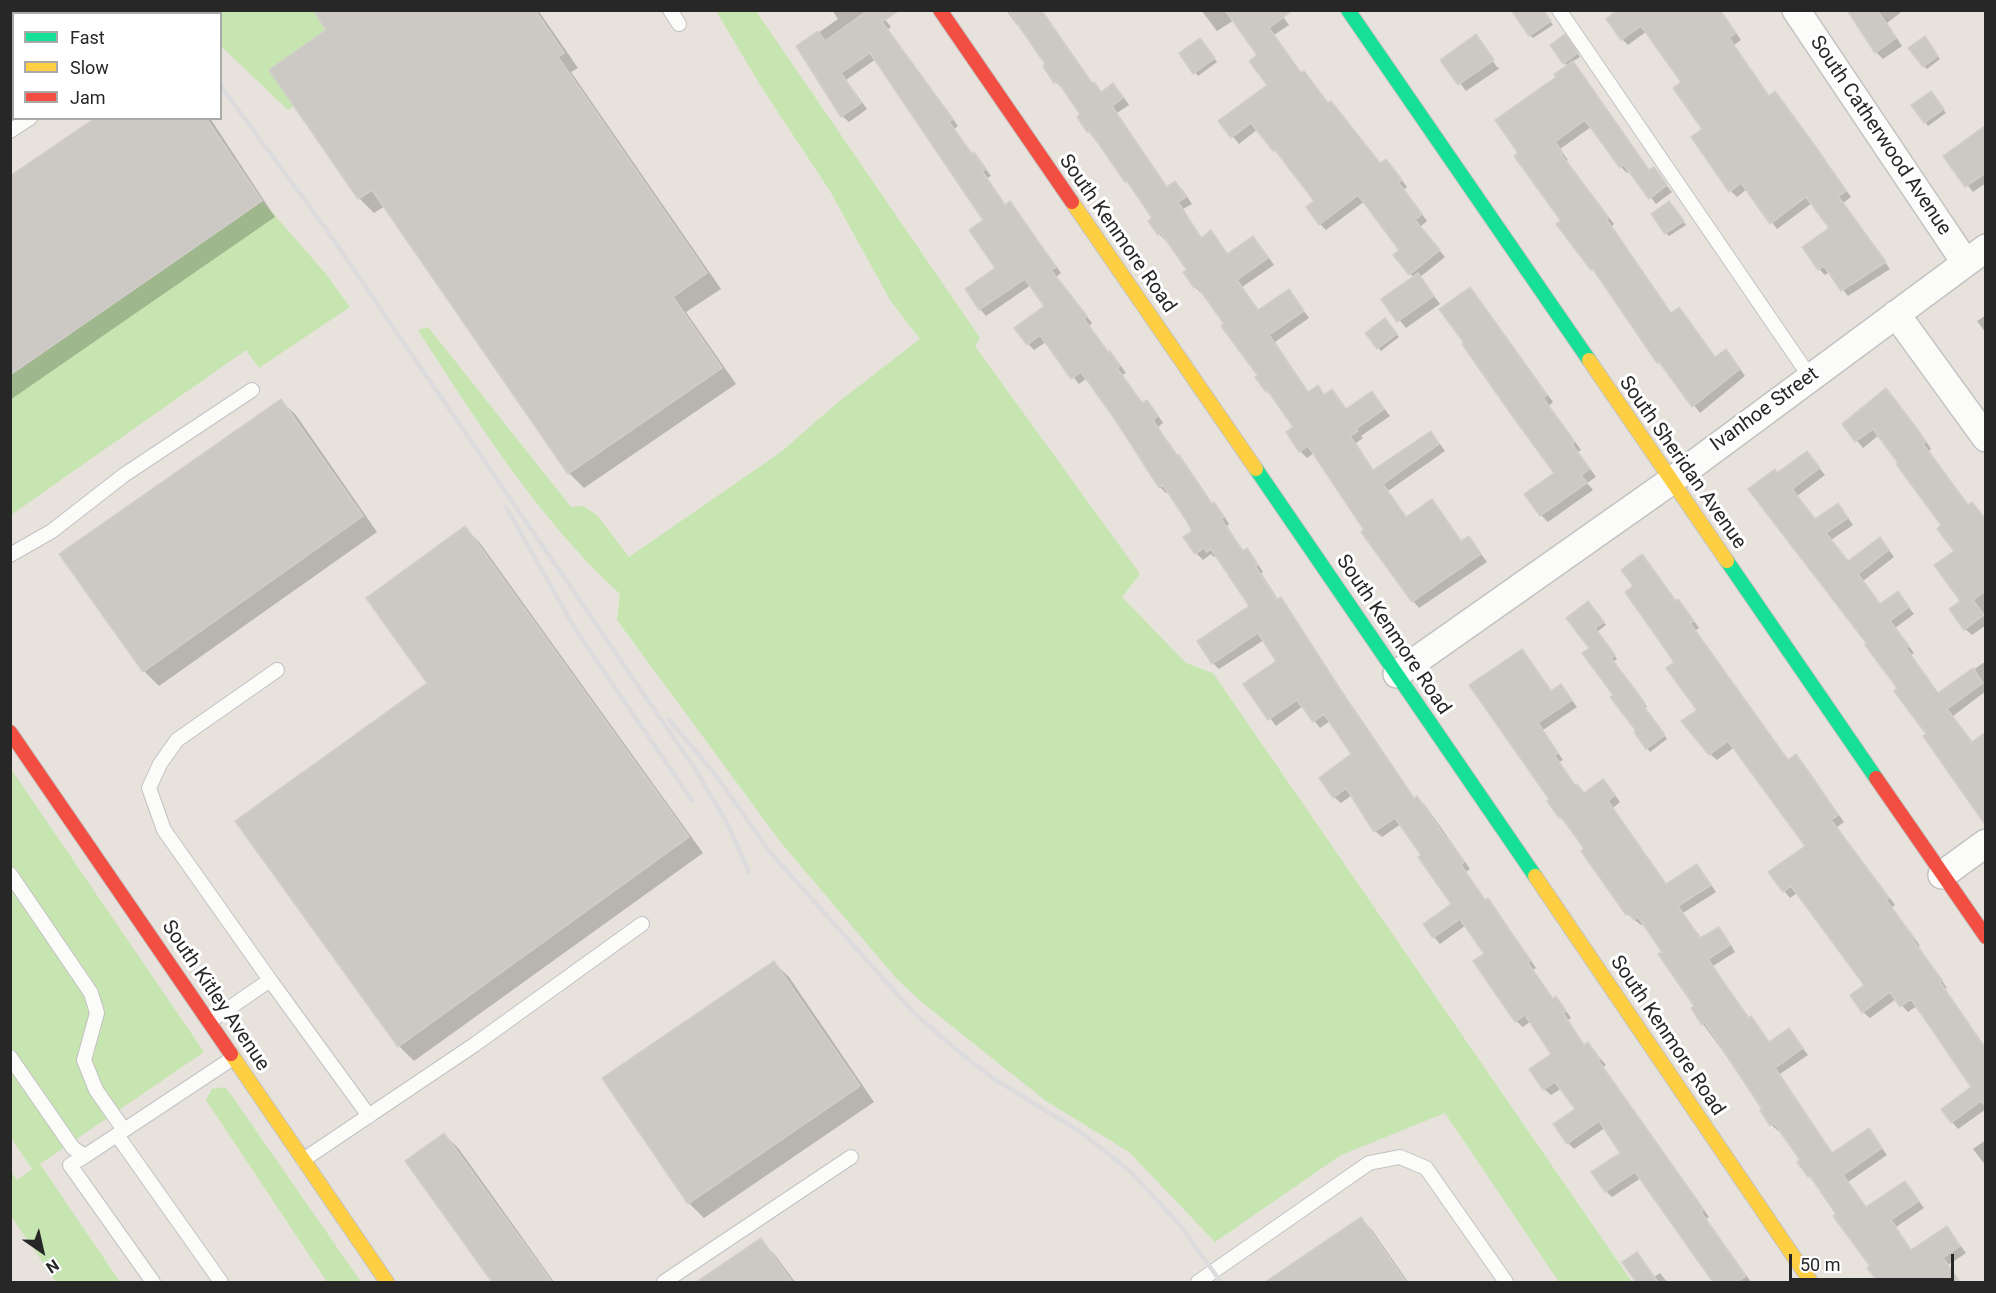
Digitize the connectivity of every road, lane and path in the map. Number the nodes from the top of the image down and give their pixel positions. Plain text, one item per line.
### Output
1 (670, 10) edge
2 (940, 10) edge
3 (1348, 10) edge
4 (1559, 10) edge
5 (1796, 10) edge
6 (680, 24) dead end
7 (27, 120) edge
8 (10, 131) edge
9 (1975, 255) edge
10 (1896, 314) junction
11 (1810, 377) junction
12 (252, 390) dead end
13 (1986, 438) edge
14 (1671, 481) junction
15 (10, 555) edge
16 (277, 670) dead end
17 (1396, 674) junction
18 (10, 732) edge
19 (1986, 843) edge
20 (10, 874) edge
21 (1942, 875) junction
22 (642, 924) dead end
23 (1986, 937) edge
24 (270, 980) junction
25 (209, 1022) junction
26 (10, 1057) edge
27 (233, 1058) junction
28 (369, 1116) junction
29 (120, 1133) junction
30 (85, 1156) junction
31 (851, 1157) dead end
32 (303, 1160) junction
33 (153, 1282) edge
34 (221, 1282) edge
35 (387, 1282) edge
36 (663, 1282) edge
37 (1198, 1282) edge
38 (1506, 1282) edge
39 (1811, 1282) edge

1 - 6 lane
2 - 17 street, South Kenmore Road
3 - 14 street, South Sheridan Avenue
4 - 11 lane
5 - 9 street, South Catherwood Avenue
7 - 8 lane
9 - 10 street, Ivanhoe Street
10 - 11 street, Ivanhoe Street
10 - 13 street
11 - 14 street, Ivanhoe Street
12 - 15 lane
14 - 17 street, Ivanhoe Street
14 - 21 street, South Sheridan Avenue
16 - 24 lane
17 - 39 street, South Kenmore Road
18 - 25 street, South Kitley Avenue
19 - 21 street
20 - 29 lane
21 - 23 street, South Sheridan Avenue
22 - 28 lane
24 - 25 lane
24 - 28 lane
25 - 27 street, South Kitley Avenue
26 - 30 lane
27 - 29 lane
27 - 32 street, South Kitley Avenue
28 - 32 lane
29 - 30 lane
29 - 34 lane
30 - 33 lane
31 - 36 lane
32 - 35 street, South Kitley Avenue
37 - 38 lane

